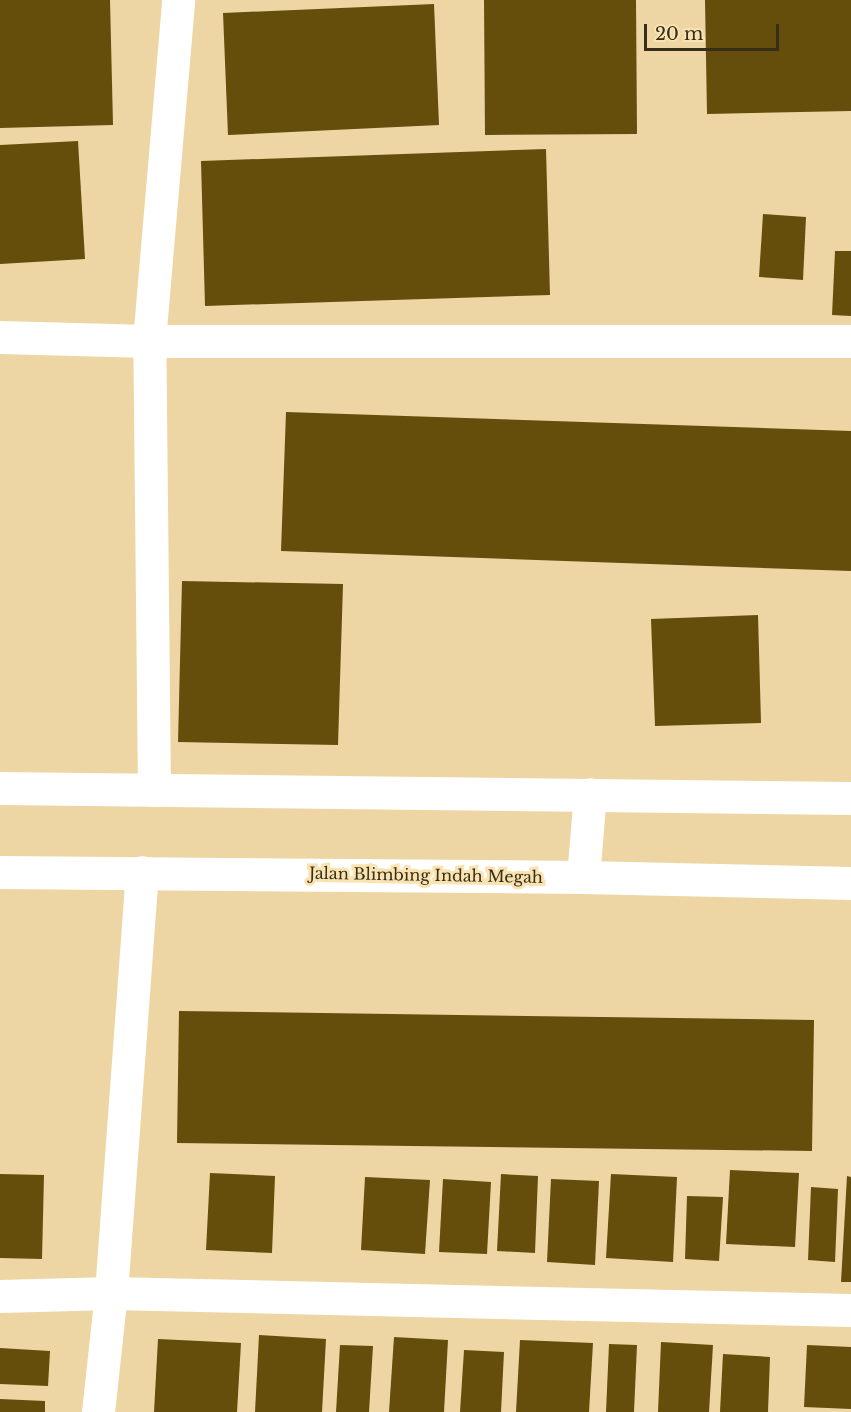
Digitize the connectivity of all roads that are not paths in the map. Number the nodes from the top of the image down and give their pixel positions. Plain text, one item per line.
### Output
1 (178, 0) edge
2 (0, 337) edge
3 (149, 341) junction
4 (851, 341) edge
5 (0, 788) edge
6 (154, 790) junction
7 (590, 794) junction
8 (851, 798) edge
9 (0, 872) edge
10 (142, 872) junction
11 (583, 877) junction
12 (851, 883) edge
13 (111, 1293) junction
14 (0, 1296) edge
15 (851, 1310) edge
16 (98, 1412) edge

1 - 3 street
2 - 3 street
3 - 4 street
3 - 6 street
5 - 6 street
6 - 7 street
7 - 8 street
7 - 11 street
9 - 10 street, Jalan Blimbing Indah Megah
10 - 11 street, Jalan Blimbing Indah Megah
10 - 13 street
11 - 12 street, Jalan Blimbing Indah Megah
13 - 14 street
13 - 15 street
13 - 16 street

